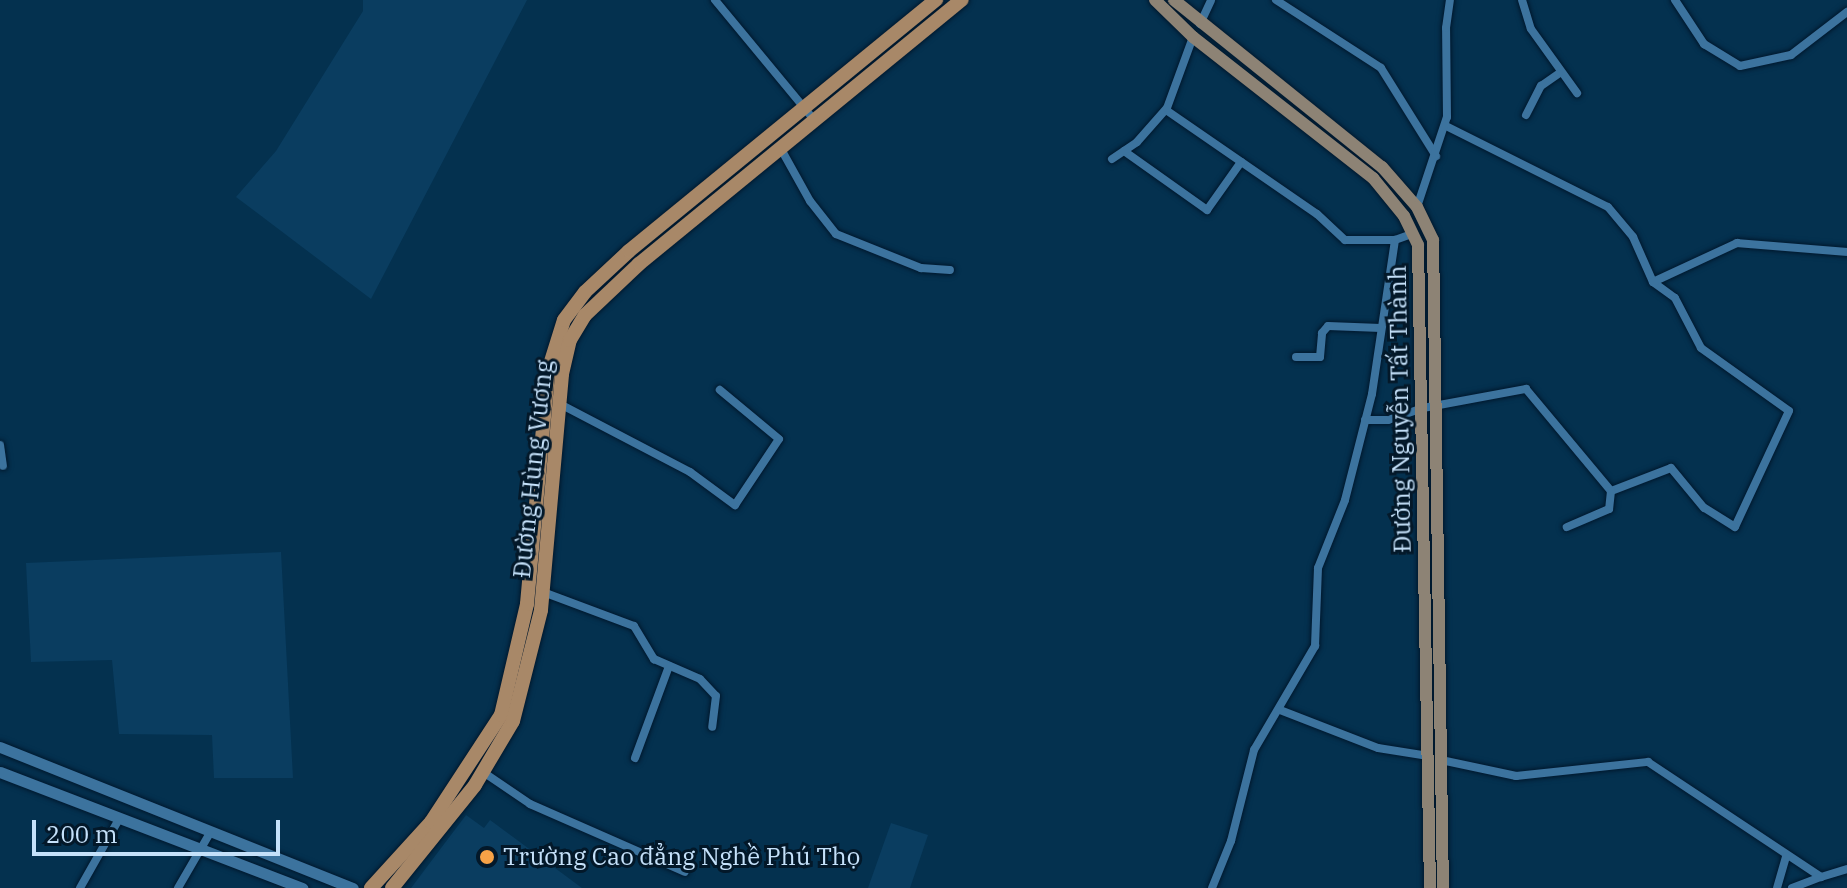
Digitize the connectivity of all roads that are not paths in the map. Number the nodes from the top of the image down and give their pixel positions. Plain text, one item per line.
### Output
1 (715, 0) edge
2 (936, 0) edge
3 (962, 0) edge
4 (1155, 0) edge
5 (1211, 0) edge
6 (1276, 0) edge
7 (1450, 0) edge
8 (1522, 0) edge
9 (1675, 0) edge
10 (1177, 9) edge
11 (1847, 12) edge
12 (1192, 28) junction
13 (1558, 74) junction
14 (1272, 81) junction
15 (1264, 93) junction
16 (1577, 93) dead end
17 (804, 109) junction
18 (1166, 110) junction
19 (1526, 115) dead end
20 (815, 121) junction
21 (1446, 126) junction
22 (781, 149) junction
23 (1124, 151) junction
24 (1436, 156) junction
25 (1112, 159) dead end
26 (1241, 162) junction
27 (1417, 207) junction
28 (1414, 233) junction
29 (1395, 240) junction
30 (1847, 252) edge
31 (950, 270) dead end
32 (1653, 282) junction
33 (1381, 328) junction
34 (1296, 357) dead end
35 (720, 390) dead end
36 (545, 396) junction
37 (559, 404) junction
38 (1436, 405) junction
39 (1423, 408) junction
40 (1365, 420) junction
41 (0, 445) edge
42 (3, 466) dead end
43 (1611, 491) junction
44 (1567, 527) dead end
45 (543, 592) junction
46 (669, 666) junction
47 (1280, 710) junction
48 (712, 727) dead end
49 (0, 747) edge
50 (1428, 756) junction
51 (635, 758) dead end
52 (1441, 760) junction
53 (0, 772) edge
54 (483, 772) junction
55 (119, 819) junction
56 (211, 831) junction
57 (201, 849) junction
58 (1786, 856) junction
59 (1847, 869) edge
60 (685, 872) dead end
61 (1821, 877) junction
62 (80, 888) edge
63 (178, 888) edge
64 (302, 888) edge
65 (353, 888) edge
66 (371, 888) edge
67 (392, 888) edge
68 (1212, 888) edge
69 (1430, 888) edge
70 (1443, 888) edge
71 (1777, 888) edge
72 (1792, 888) edge

1 - 17 street
2 - 17 highway, Đường Hùng Vương
3 - 20 highway, Đường Hùng Vương
4 - 10 main road, Đường Nguyễn Tất Thành
5 - 12 street
6 - 24 street
7 - 21 street
8 - 13 street
9 - 11 street
10 - 12 main road, Đường Nguyễn Tất Thành
12 - 14 main road, Đường Nguyễn Tất Thành
12 - 15 main road, Đường Nguyễn Tất Thành
12 - 18 street
13 - 16 street
13 - 19 street
14 - 15 main road
14 - 27 main road, Đường Nguyễn Tất Thành
15 - 28 main road, Đường Nguyễn Tất Thành
17 - 20 street
17 - 36 highway, Đường Hùng Vương
18 - 23 street
18 - 26 street
20 - 22 highway, Đường Hùng Vương
21 - 24 street
21 - 32 street
22 - 31 street
22 - 37 highway, Đường Hùng Vương
23 - 25 street
23 - 26 street
24 - 27 street
26 - 29 street
27 - 38 main road, Đường Nguyễn Tất Thành
28 - 29 street
28 - 39 main road, Đường Nguyễn Tất Thành
29 - 33 street
30 - 32 street
32 - 43 street
33 - 34 street
33 - 40 street
35 - 37 street
36 - 37 street
36 - 66 highway, Đường Hùng Vương
37 - 45 highway, Đường Hùng Vương
38 - 39 street
38 - 43 street
38 - 52 main road, Đường Nguyễn Tất Thành
39 - 40 street
39 - 50 main road, Đường Nguyễn Tất Thành
40 - 47 street
41 - 42 street
43 - 44 street
45 - 46 street
45 - 54 highway, Đường Hùng Vương
46 - 48 street
46 - 51 street
47 - 50 street
47 - 68 street
49 - 56 main road
50 - 69 main road, Đường Nguyễn Tất Thành
52 - 58 street
52 - 70 main road, Đường Nguyễn Tất Thành
53 - 55 main road
54 - 60 street
54 - 67 highway, Đường Hùng Vương
55 - 57 main road
55 - 62 street
56 - 57 street
56 - 65 main road
57 - 63 street
57 - 64 main road
58 - 61 street
58 - 71 street
59 - 61 street
61 - 72 street

